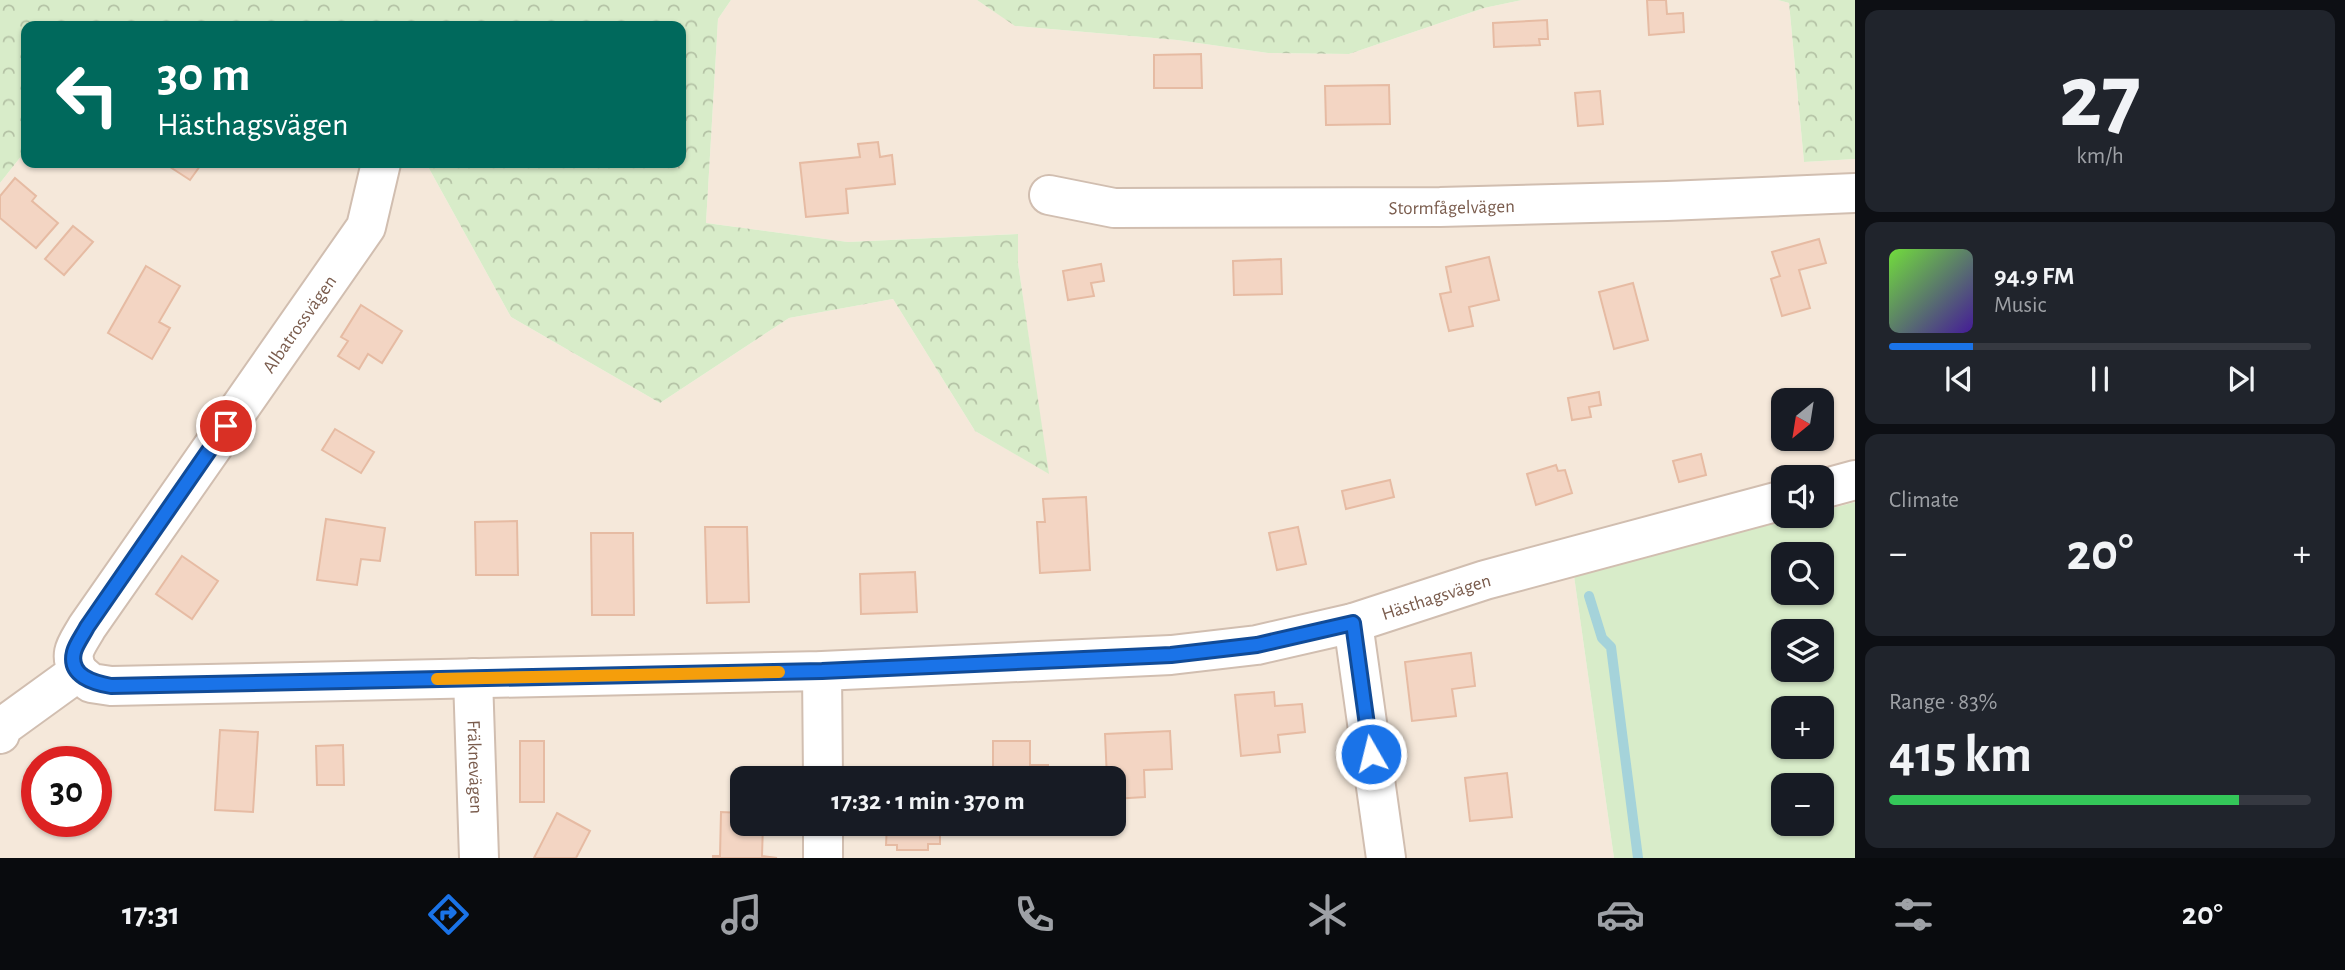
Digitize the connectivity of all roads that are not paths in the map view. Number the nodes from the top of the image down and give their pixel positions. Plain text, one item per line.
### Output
1 (380, 168) edge
2 (1855, 193) edge
3 (1049, 195) dead end
4 (1855, 480) edge
5 (1834, 486) edge
6 (1771, 503) edge
7 (1353, 623) junction
8 (822, 671) junction
9 (78, 672) junction
10 (473, 678) junction
11 (0, 734) edge
12 (822, 766) edge
13 (823, 836) edge
14 (479, 858) edge
15 (823, 858) edge
16 (1386, 858) edge

1 - 9 street, Albatrossvägen
2 - 3 street, Stormfågelvägen
4 - 5 street
6 - 7 street, Hästhagsvägen
7 - 8 street, Hästhagsvägen
7 - 16 street
8 - 10 street, Hästhagsvägen
8 - 12 street
9 - 10 street, Hästhagsvägen
9 - 11 street
10 - 14 street, Fräknevägen
13 - 15 street

